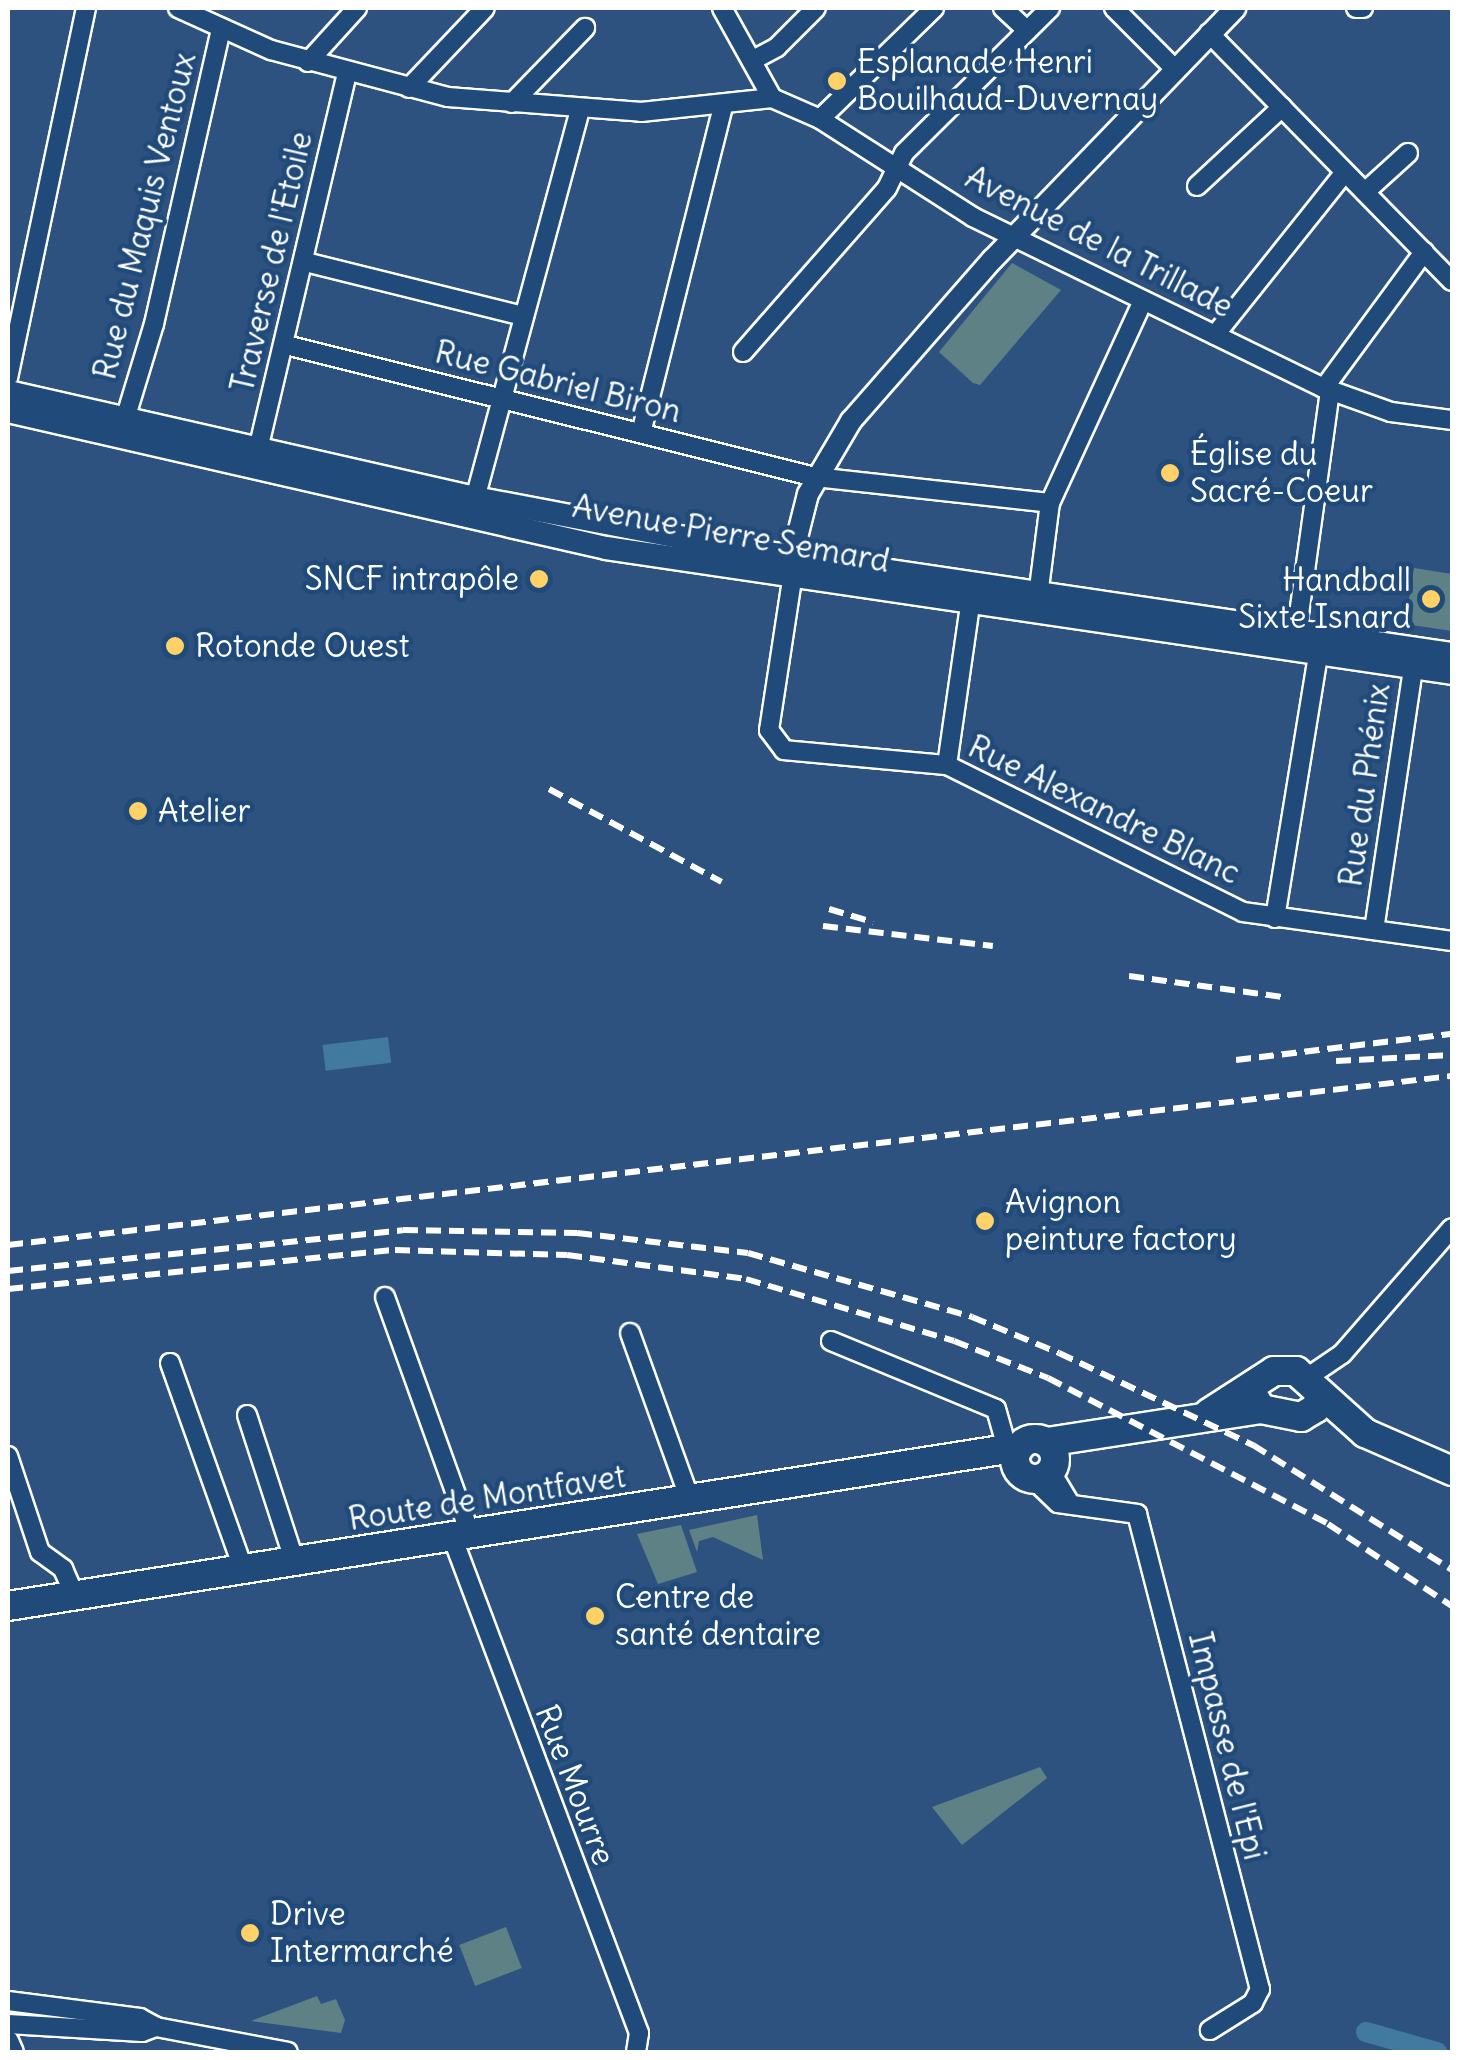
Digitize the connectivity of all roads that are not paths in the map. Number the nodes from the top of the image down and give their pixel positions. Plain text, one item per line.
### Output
1 (86, 8) edge
2 (178, 8) edge
3 (357, 8) edge
4 (485, 8) edge
5 (722, 8) edge
6 (816, 8) edge
7 (934, 8) edge
8 (1003, 8) edge
9 (1050, 8) edge
10 (1114, 8) edge
11 (1235, 8) edge
12 (585, 28) dead end
13 (220, 30) junction
14 (1027, 30) junction
15 (1209, 34) junction
16 (753, 60) junction
17 (308, 62) junction
18 (1175, 68) junction
19 (347, 74) junction
20 (409, 88) junction
21 (772, 98) junction
22 (512, 103) junction
23 (723, 106) junction
24 (1282, 107) junction
25 (580, 110) junction
26 (820, 119) junction
27 (1408, 153) dead end
28 (898, 167) junction
29 (1345, 172) junction
30 (1197, 186) dead end
31 (1365, 192) junction
32 (1012, 238) junction
33 (1424, 252) junction
34 (304, 262) junction
35 (1452, 281) edge
36 (1143, 301) junction
37 (523, 316) junction
38 (1215, 335) junction
39 (286, 344) junction
40 (744, 352) dead end
41 (8, 378) edge
42 (1327, 390) junction
43 (8, 392) edge
44 (500, 398) junction
45 (8, 411) edge
46 (126, 416) junction
47 (1452, 420) edge
48 (641, 433) junction
49 (256, 455) junction
50 (815, 476) junction
51 (1050, 502) junction
52 (472, 507) junction
53 (792, 554) junction
54 (792, 580) junction
55 (970, 606) junction
56 (1037, 606) junction
57 (1295, 643) junction
58 (1319, 646) junction
59 (1452, 654) edge
60 (1414, 659) junction
61 (1452, 673) edge
62 (947, 765) junction
63 (1275, 918) junction
64 (1374, 930) junction
65 (1452, 941) edge
66 (1452, 1228) edge
67 (385, 1297) dead end
68 (630, 1333) dead end
69 (831, 1341) dead end
70 (170, 1363) dead end
71 (1258, 1397) junction
72 (1310, 1397) junction
73 (247, 1415) dead end
74 (8, 1456) edge
75 (1033, 1459) junction
76 (1452, 1471) edge
77 (691, 1502) junction
78 (462, 1537) junction
79 (295, 1563) junction
80 (244, 1571) junction
81 (75, 1596) junction
82 (8, 1606) edge
83 (8, 2001) edge
84 (8, 2024) edge
85 (156, 2026) junction
86 (1210, 2030) dead end
87 (8, 2042) edge
88 (13, 2052) edge
89 (288, 2052) edge
90 (636, 2052) edge

1 - 41 street
2 - 13 street
3 - 17 street
4 - 20 street
5 - 16 street
6 - 16 street
7 - 26 street
8 - 14 street
9 - 14 street
10 - 18 street
11 - 15 street
12 - 22 street
13 - 17 street
13 - 46 street, Rue du Maquis Ventoux
14 - 28 street
15 - 18 street
15 - 24 street
16 - 21 street
17 - 19 street
18 - 32 street
19 - 20 street
19 - 34 street, Traverse de l'Etoile
20 - 22 street
21 - 23 street
21 - 26 street, Avenue de la Trillade
22 - 25 street
23 - 25 street
23 - 48 street
24 - 29 street
24 - 30 street
25 - 37 street
26 - 28 street, Avenue de la Trillade
27 - 31 street
28 - 32 street, Avenue de la Trillade
28 - 40 street
29 - 31 street
29 - 38 street
31 - 33 street
32 - 36 street, Avenue de la Trillade
32 - 50 street
33 - 35 street
33 - 42 street
34 - 37 street
34 - 39 street, Traverse de l'Etoile
36 - 38 street, Avenue de la Trillade
36 - 51 street
37 - 44 street
38 - 42 street, Avenue de la Trillade
39 - 44 street, Rue Gabriel Biron
39 - 49 street, Traverse de l'Etoile
42 - 47 street, Avenue de la Trillade
42 - 57 street
43 - 46 main road, Avenue Pierre Semard
44 - 48 street, Rue Gabriel Biron
44 - 52 street
45 - 49 main road, Avenue Pierre Semard
46 - 49 main road, Avenue Pierre Semard
48 - 50 street, Rue Gabriel Biron
49 - 52 main road, Avenue Pierre Semard
50 - 51 street, Rue Gabriel Biron
50 - 53 street
51 - 56 street
52 - 53 main road, Avenue Pierre Semard
52 - 54 main road, Avenue Pierre Semard
53 - 54 street
53 - 56 main road, Avenue Pierre Semard
54 - 55 main road, Avenue Pierre Semard
54 - 62 street, Rue Alexandre Blanc
55 - 56 main road, Avenue Pierre Semard
55 - 62 street
56 - 57 main road, Avenue Pierre Semard
57 - 58 main road, Avenue Pierre Semard
58 - 60 main road, Avenue Pierre Semard
58 - 63 street
59 - 60 main road, Avenue Pierre Semard
60 - 61 main road, Avenue Pierre Semard
60 - 64 street, Rue du Phénix
62 - 63 street, Rue Alexandre Blanc
63 - 64 street, Rue Alexandre Blanc
64 - 65 street, Rue Alexandre Blanc
66 - 72 street
67 - 78 street, Rue Mourre
68 - 77 street
69 - 75 street
70 - 80 street
71 - 72 main road
71 - 72 main road
71 - 75 main road
72 - 76 main road
73 - 79 street
74 - 81 street
75 - 77 main road, Route de Montfavet
75 - 86 street, Impasse de l'Epi
77 - 78 main road, Route de Montfavet
78 - 79 main road, Route de Montfavet
78 - 90 street, Rue Mourre
79 - 80 main road, Route de Montfavet
80 - 81 main road, Route de Montfavet
81 - 82 main road, Route de Montfavet
83 - 85 street
84 - 85 street
85 - 89 street
87 - 88 street

